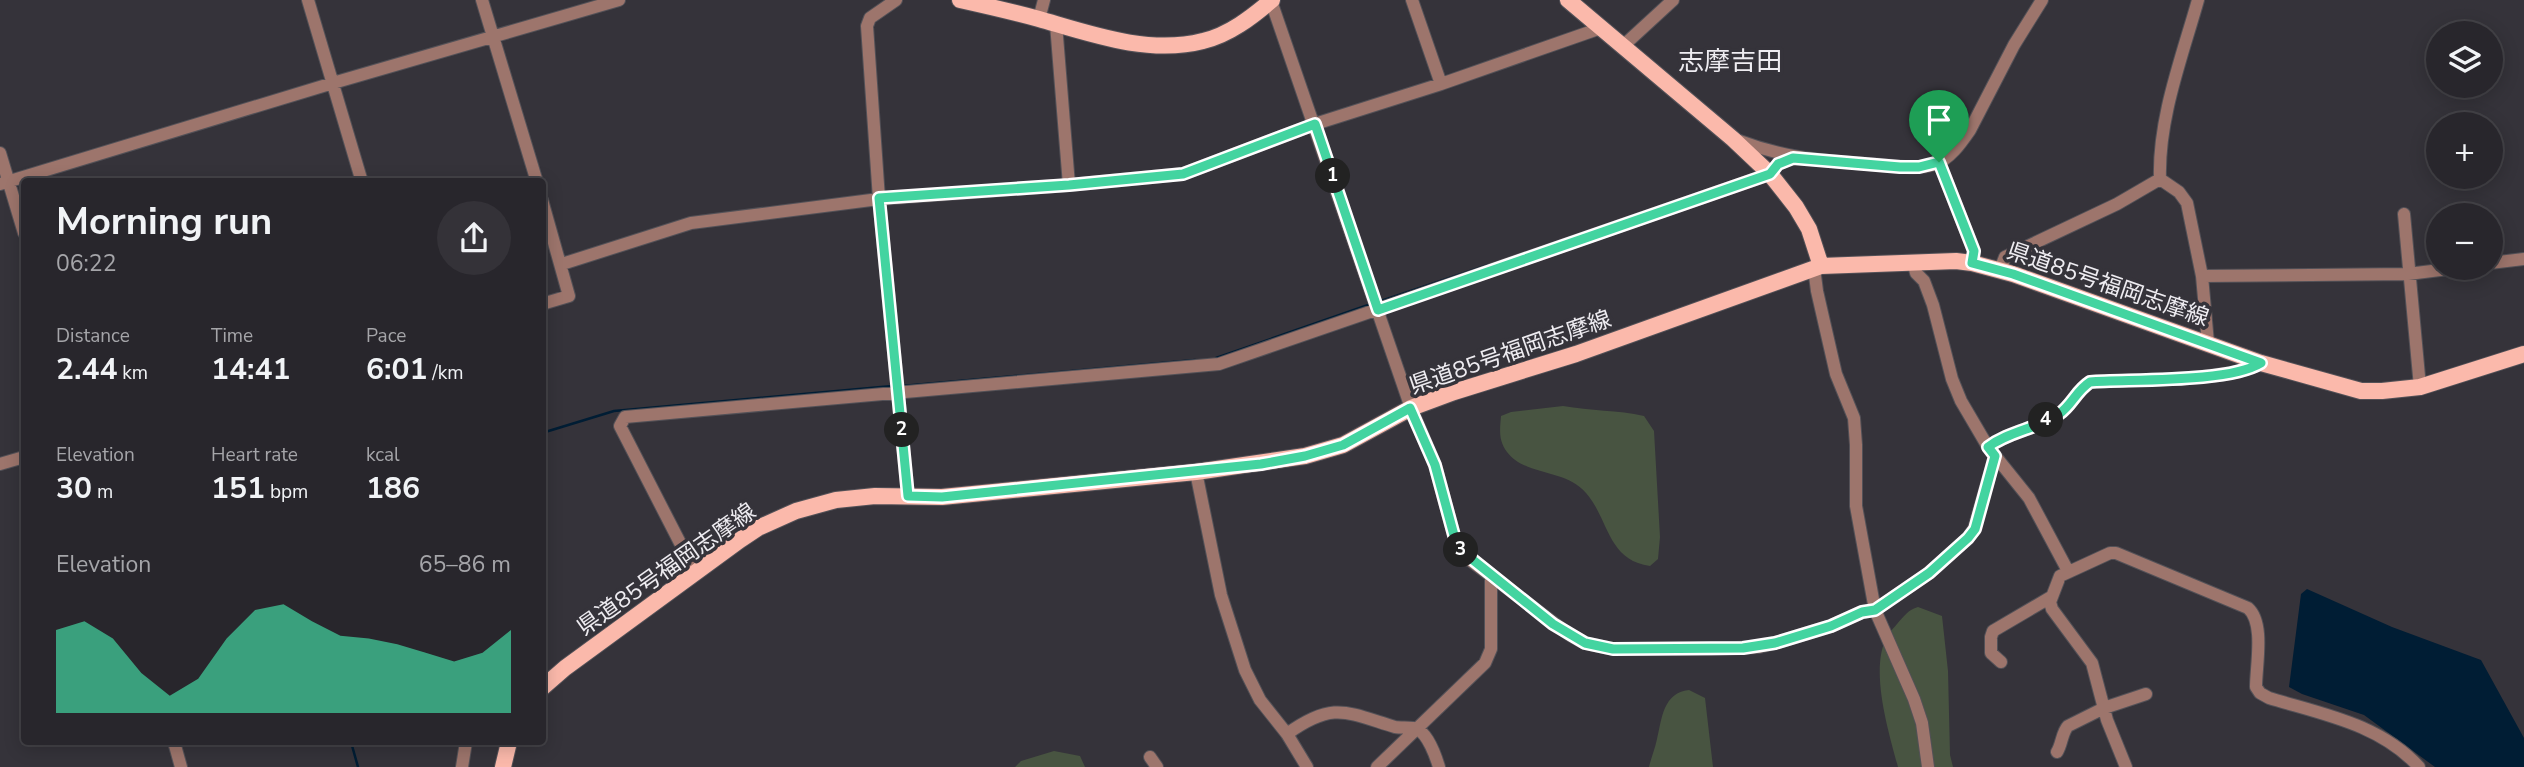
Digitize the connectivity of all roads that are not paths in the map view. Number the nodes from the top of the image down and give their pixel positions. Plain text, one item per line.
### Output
1 (308, 0) edge
2 (482, 0) edge
3 (619, 0) edge
4 (897, 0) edge
5 (960, 0) edge
6 (1044, 0) edge
7 (1272, 0) edge
8 (1412, 0) edge
9 (1568, 0) edge
10 (1673, 0) edge
11 (2042, 0) edge
12 (2198, 0) edge
13 (1039, 19) junction
14 (1056, 24) junction
15 (1601, 28) junction
16 (494, 37) junction
17 (1623, 46) junction
18 (333, 83) junction
19 (1441, 84) junction
20 (1315, 124) junction
21 (1733, 139) junction
22 (0, 153) edge
23 (1793, 158) junction
24 (1939, 162) junction
25 (1770, 174) junction
26 (21, 178) edge
27 (361, 178) edge
28 (536, 178) edge
29 (2160, 179) junction
30 (5, 183) edge
31 (1069, 185) junction
32 (879, 198) junction
33 (546, 213) edge
34 (2403, 214) dead end
35 (21, 225) edge
36 (2524, 259) edge
37 (2503, 261) edge
38 (1913, 262) junction
39 (1972, 263) junction
40 (562, 264) junction
41 (1818, 267) junction
42 (2000, 270) junction
43 (2426, 272) edge
44 (2408, 274) junction
45 (2202, 276) junction
46 (546, 303) edge
47 (1378, 310) junction
48 (2208, 343) junction
49 (2524, 354) edge
50 (2261, 363) junction
51 (2420, 387) junction
52 (899, 393) junction
53 (1410, 408) junction
54 (1991, 452) junction
55 (21, 458) edge
56 (0, 464) edge
57 (1196, 472) junction
58 (908, 496) junction
59 (2068, 571) junction
60 (695, 572) junction
61 (1491, 576) junction
62 (2051, 597) junction
63 (1875, 610) junction
64 (2001, 662) dead end
65 (546, 685) edge
66 (2147, 694) dead end
67 (2104, 708) junction
68 (1417, 729) junction
69 (1287, 734) junction
70 (175, 745) edge
71 (466, 745) edge
72 (508, 745) edge
73 (2057, 752) dead end
74 (181, 767) edge
75 (462, 767) edge
76 (503, 767) edge
77 (1307, 767) edge
78 (1377, 767) edge
79 (1439, 767) edge
80 (1928, 767) edge
81 (2126, 767) edge
82 (2419, 767) edge

1 - 18 street
2 - 16 street
3 - 16 street
4 - 32 street
5 - 13 main road
6 - 13 street
7 - 14 main road
7 - 20 street
8 - 19 street
9 - 15 main road
10 - 17 street
11 - 24 street
12 - 29 street
13 - 14 main road
14 - 31 street
15 - 17 main road
15 - 19 street
16 - 18 street
16 - 28 street
17 - 21 main road
18 - 26 street
18 - 27 street
19 - 20 street
20 - 31 street
20 - 47 street
21 - 23 street
21 - 25 main road
22 - 30 street
23 - 24 street
23 - 25 street
24 - 39 street
25 - 41 main road
25 - 47 street
29 - 42 street
29 - 45 street
30 - 35 street
31 - 32 street
32 - 40 street
32 - 52 street
33 - 40 street
34 - 44 street
36 - 37 street
38 - 39 main road, 県道85号福岡志摩線
38 - 41 main road, 県道85号福岡志摩線
38 - 54 street
39 - 42 main road, 県道85号福岡志摩線
40 - 46 street
41 - 53 main road, 県道85号福岡志摩線
41 - 63 street
42 - 48 main road, 県道85号福岡志摩線
43 - 44 street
44 - 45 street
44 - 51 street
45 - 48 street
47 - 52 street
47 - 53 street
48 - 50 main road, 県道85号福岡志摩線
49 - 51 main road, 県道85号福岡志摩線
50 - 51 main road, 県道85号福岡志摩線
50 - 54 street
52 - 58 street
52 - 60 street
53 - 57 main road, 県道85号福岡志摩線
53 - 61 street
54 - 59 street
54 - 63 street
55 - 56 street
57 - 58 main road, 県道85号福岡志摩線
57 - 69 street
58 - 60 main road, 県道85号福岡志摩線
59 - 62 street
59 - 82 street
60 - 65 main road, 県道85号福岡志摩線
61 - 63 street
61 - 68 street
62 - 64 street
62 - 67 street
63 - 80 street
66 - 67 street
67 - 73 street
67 - 81 street
68 - 69 street
68 - 78 street
68 - 79 street
69 - 77 street
70 - 74 street
71 - 75 street
72 - 76 main road

